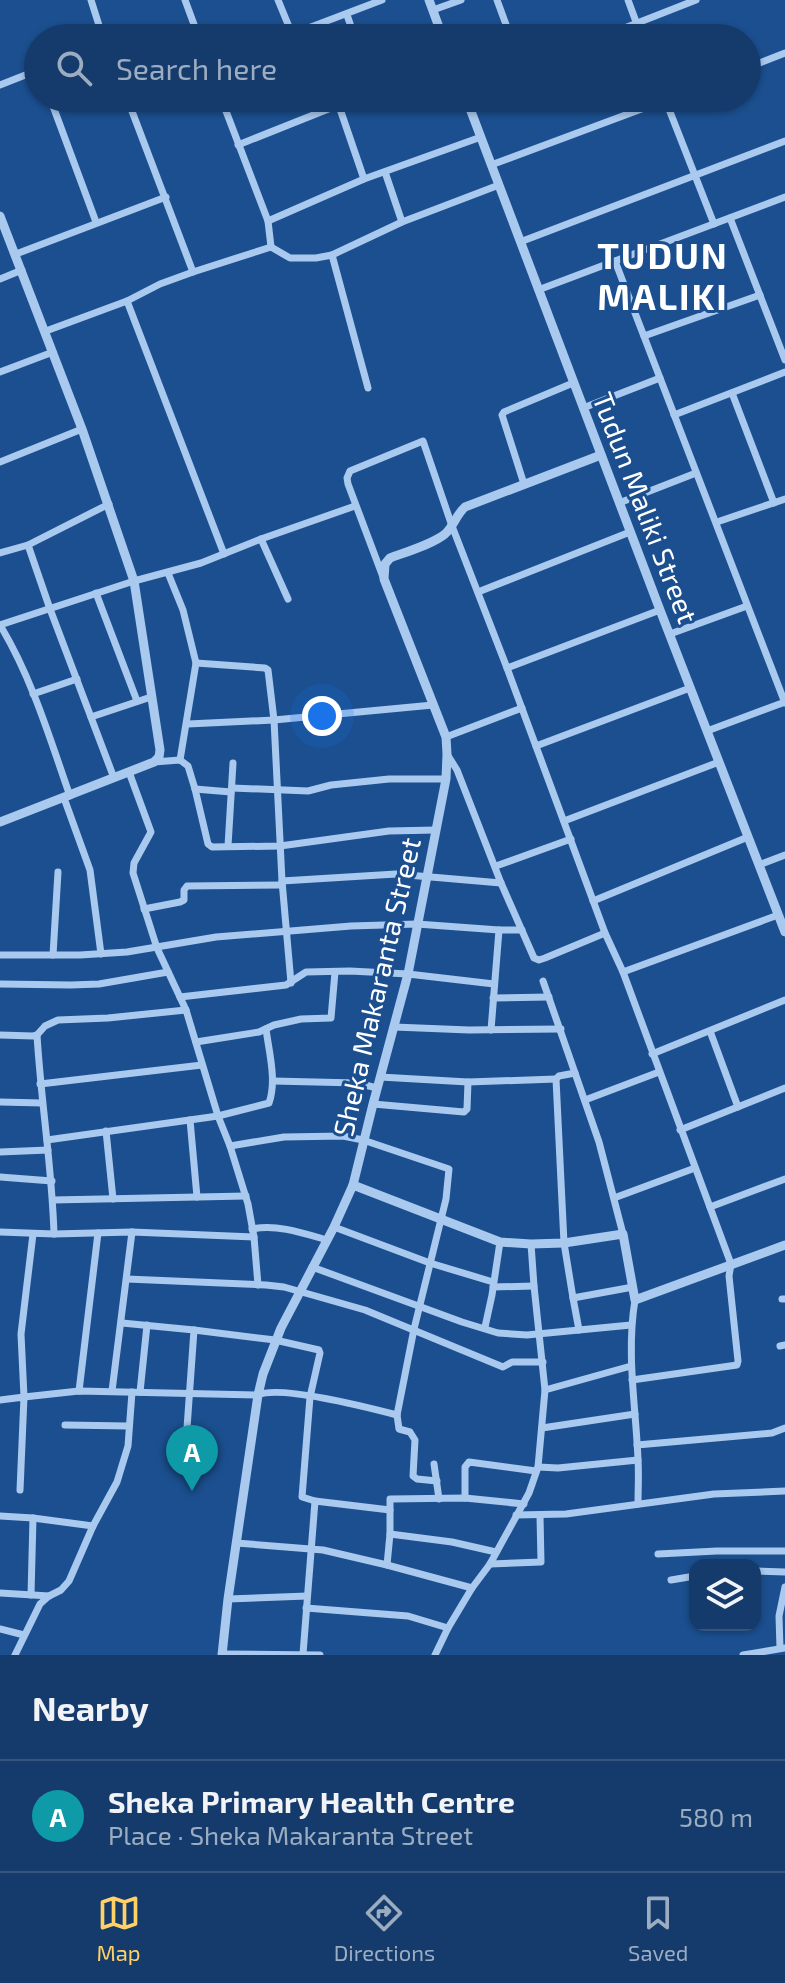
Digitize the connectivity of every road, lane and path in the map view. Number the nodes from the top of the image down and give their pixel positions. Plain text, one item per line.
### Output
1 (91, 0) edge
2 (185, 0) edge
3 (278, 0) edge
4 (382, 0) edge
5 (429, 0) edge
6 (461, 0) edge
7 (497, 0) edge
8 (628, 0) edge
9 (692, 1) edge
10 (433, 10) junction
11 (347, 15) junction
12 (636, 23) joint
13 (99, 24) edge
14 (194, 24) edge
15 (288, 24) edge
16 (321, 24) edge
17 (350, 24) edge
18 (438, 24) edge
19 (506, 24) edge
20 (785, 53) edge
21 (761, 62) edge
22 (24, 76) edge
23 (0, 85) edge
24 (55, 112) edge
25 (133, 112) edge
26 (226, 112) edge
27 (323, 112) edge
28 (341, 112) edge
29 (471, 112) edge
30 (632, 112) edge
31 (672, 112) edge
32 (481, 137) junction
33 (785, 141) edge
34 (238, 145) junction
35 (491, 165) junction
36 (385, 172) junction
37 (694, 176) junction
38 (364, 179) junction
39 (499, 185) junction
40 (166, 197) junction
41 (785, 197) edge
42 (0, 216) edge
43 (730, 218) junction
44 (268, 221) junction
45 (96, 222) junction
46 (402, 222) junction
47 (714, 224) junction
48 (520, 242) junction
49 (271, 247) junction
50 (16, 254) junction
51 (332, 255) junction
52 (615, 261) junction
53 (22, 270) junction
54 (193, 272) junction
55 (0, 279) edge
56 (538, 290) junction
57 (760, 295) junction
58 (127, 301) junction
59 (46, 331) junction
60 (644, 336) junction
61 (53, 352) junction
62 (784, 355) edge
63 (0, 372) edge
64 (785, 372) edge
65 (660, 378) junction
66 (573, 383) junction
67 (368, 388) dead end
68 (732, 393) junction
69 (583, 408) junction
70 (674, 415) junction
71 (82, 429) junction
72 (601, 455) junction
73 (0, 462) edge
74 (696, 473) junction
75 (524, 484) junction
76 (785, 499) edge
77 (619, 503) junction
78 (774, 503) junction
79 (109, 504) junction
80 (355, 506) junction
81 (717, 522) junction
82 (452, 526) junction
83 (630, 532) junction
84 (261, 539) junction
85 (28, 545) junction
86 (0, 553) edge
87 (224, 554) junction
88 (168, 573) junction
89 (384, 579) junction
90 (134, 581) junction
91 (478, 592) junction
92 (96, 593) junction
93 (288, 599) dead end
94 (747, 606) junction
95 (50, 609) junction
96 (660, 610) junction
97 (0, 625) edge
98 (670, 634) junction
99 (196, 663) junction
100 (507, 668) junction
101 (77, 679) junction
102 (690, 688) junction
103 (33, 694) junction
104 (151, 697) junction
105 (137, 701) junction
106 (785, 702) edge
107 (433, 705) junction
108 (522, 708) junction
109 (91, 717) junction
110 (274, 720) junction
111 (188, 724) junction
112 (707, 731) junction
113 (446, 737) junction
114 (536, 746) junction
115 (447, 754) junction
116 (180, 760) junction
117 (154, 762) junction
118 (719, 762) junction
119 (233, 763) dead end
120 (129, 772) junction
121 (114, 778) junction
122 (446, 779) junction
123 (195, 789) junction
124 (232, 790) junction
125 (277, 791) junction
126 (67, 797) junction
127 (564, 821) junction
128 (0, 822) edge
129 (436, 830) junction
130 (748, 837) junction
131 (571, 839) junction
132 (228, 846) junction
133 (280, 846) junction
134 (785, 855) edge
135 (759, 865) junction
136 (496, 866) junction
137 (58, 872) dead end
138 (426, 876) junction
139 (282, 883) junction
140 (501, 883) junction
141 (593, 901) junction
142 (144, 909) junction
143 (778, 915) junction
144 (417, 924) junction
145 (286, 930) junction
146 (499, 930) junction
147 (522, 930) junction
148 (785, 932) edge
149 (605, 933) junction
150 (157, 948) junction
151 (101, 954) junction
152 (0, 955) edge
153 (53, 955) junction
154 (168, 972) junction
155 (335, 972) junction
156 (623, 972) junction
157 (408, 974) junction
158 (543, 981) dead end
159 (291, 983) junction
160 (0, 984) edge
161 (494, 984) junction
162 (180, 997) junction
163 (549, 997) junction
164 (493, 998) junction
165 (785, 1000) edge
166 (186, 1010) junction
167 (394, 1027) junction
168 (266, 1029) junction
169 (561, 1029) junction
170 (491, 1030) junction
171 (710, 1031) junction
172 (0, 1035) edge
173 (37, 1035) junction
174 (196, 1042) junction
175 (652, 1054) junction
176 (202, 1065) junction
177 (659, 1072) junction
178 (575, 1073) junction
179 (380, 1077) junction
180 (556, 1079) junction
181 (273, 1081) junction
182 (468, 1082) junction
183 (40, 1084) junction
184 (377, 1088) junction
185 (785, 1088) edge
186 (585, 1100) junction
187 (0, 1102) edge
188 (42, 1103) junction
189 (373, 1104) junction
190 (738, 1107) junction
191 (218, 1116) junction
192 (190, 1120) junction
193 (680, 1130) junction
194 (106, 1131) junction
195 (47, 1140) junction
196 (363, 1140) junction
197 (230, 1146) junction
198 (48, 1150) junction
199 (0, 1152) edge
200 (695, 1168) junction
201 (0, 1177) edge
202 (785, 1179) edge
203 (52, 1181) junction
204 (353, 1185) junction
205 (246, 1196) junction
206 (197, 1197) junction
207 (614, 1198) junction
208 (113, 1199) junction
209 (53, 1200) junction
210 (710, 1207) junction
211 (441, 1218) junction
212 (334, 1227) junction
213 (0, 1232) edge
214 (132, 1232) junction
215 (98, 1233) junction
216 (253, 1233) junction
217 (33, 1234) junction
218 (54, 1234) junction
219 (623, 1234) junction
220 (327, 1240) junction
221 (500, 1242) junction
222 (564, 1243) junction
223 (531, 1244) junction
224 (785, 1245) edge
225 (430, 1263) junction
226 (731, 1264) junction
227 (312, 1267) junction
228 (127, 1279) junction
229 (493, 1284) junction
230 (258, 1285) junction
231 (534, 1286) junction
232 (633, 1287) junction
233 (298, 1292) junction
234 (573, 1298) junction
235 (635, 1300) junction
236 (420, 1307) junction
237 (122, 1323) junction
238 (147, 1325) junction
239 (631, 1325) junction
240 (485, 1327) junction
241 (414, 1329) junction
242 (194, 1330) junction
243 (579, 1330) junction
244 (540, 1332) junction
245 (275, 1340) junction
246 (543, 1362) junction
247 (631, 1366) junction
248 (632, 1380) junction
249 (545, 1390) junction
250 (79, 1391) junction
251 (112, 1391) junction
252 (136, 1392) junction
253 (190, 1393) junction
254 (258, 1395) junction
255 (24, 1397) junction
256 (310, 1397) junction
257 (0, 1400) edge
258 (635, 1414) junction
259 (397, 1415) junction
260 (65, 1425) dead end
261 (128, 1426) junction
262 (542, 1428) junction
263 (785, 1428) edge
264 (186, 1442) dead end
265 (637, 1445) junction
266 (638, 1460) junction
267 (434, 1464) dead end
268 (537, 1469) junction
269 (437, 1481) junction
270 (20, 1490) dead end
271 (785, 1491) edge
272 (465, 1498) junction
273 (439, 1499) junction
274 (315, 1501) junction
275 (524, 1504) junction
276 (638, 1504) junction
277 (390, 1510) junction
278 (516, 1515) junction
279 (0, 1516) edge
280 (540, 1516) junction
281 (33, 1518) junction
282 (93, 1526) junction
283 (390, 1534) junction
284 (236, 1543) junction
285 (310, 1549) junction
286 (785, 1551) edge
287 (496, 1552) junction
288 (658, 1554) dead end
289 (490, 1564) junction
290 (387, 1565) junction
291 (761, 1571) edge
292 (785, 1572) edge
293 (689, 1577) edge
294 (671, 1580) dead end
295 (785, 1587) edge
296 (472, 1588) junction
297 (0, 1593) edge
298 (31, 1595) junction
299 (49, 1596) junction
300 (307, 1596) junction
301 (228, 1599) junction
302 (306, 1608) junction
303 (448, 1628) junction
304 (0, 1629) edge
305 (24, 1635) junction
306 (782, 1648) edge
307 (285, 1654) edge
308 (303, 1654) edge
309 (15, 1655) edge
310 (222, 1655) edge
311 (320, 1655) edge
312 (435, 1655) edge
313 (743, 1655) edge

1 - 13 street
2 - 14 street
3 - 15 street
4 - 11 street
5 - 10 street
6 - 10 street
7 - 19 street
8 - 12 street
9 - 12 street
10 - 18 street
11 - 16 street
11 - 17 street
20 - 21 street
22 - 23 street
24 - 45 street
25 - 40 street
26 - 34 street
27 - 34 street
28 - 38 street
29 - 32 street, Tudun Maliki Street
30 - 35 street
31 - 37 street
32 - 35 street, Tudun Maliki Street
32 - 36 street
33 - 37 street
34 - 44 street
35 - 39 street, Tudun Maliki Street
36 - 38 street
36 - 46 street
37 - 47 street
37 - 48 street
38 - 44 street
39 - 46 street
39 - 48 street, Tudun Maliki Street
40 - 45 street
40 - 54 street
41 - 43 street
42 - 50 street
43 - 47 street
43 - 57 street
44 - 49 street
45 - 50 street
46 - 51 street
47 - 52 street
48 - 56 street, Tudun Maliki Street
49 - 51 street
49 - 54 street
50 - 53 street
51 - 67 street
52 - 56 street
52 - 60 street
53 - 55 street
53 - 59 street
54 - 58 street
56 - 66 street, Tudun Maliki Street
57 - 60 street
57 - 62 street
58 - 59 street
58 - 87 street
59 - 61 street
60 - 65 street
61 - 63 street
61 - 71 street
64 - 68 street
65 - 69 street
65 - 70 street
66 - 69 street, Tudun Maliki Street
66 - 75 street
68 - 70 street
68 - 78 street
69 - 72 street, Tudun Maliki Street
70 - 74 street
71 - 73 street
71 - 79 street
72 - 75 street
72 - 77 street, Tudun Maliki Street
74 - 77 street
74 - 81 street
75 - 82 street
76 - 78 street
77 - 83 street, Tudun Maliki Street
78 - 81 street
79 - 85 street
79 - 90 street
80 - 82 street
80 - 84 street
80 - 89 street
81 - 94 street
82 - 89 street
82 - 91 street
83 - 91 street
83 - 96 street, Tudun Maliki Street
84 - 87 street
84 - 93 street
85 - 86 street
85 - 95 street
87 - 88 street
88 - 90 street
88 - 99 street
89 - 107 street, Sheka Makaranta Street
90 - 92 street
90 - 104 street
91 - 100 street
92 - 95 street
92 - 105 street
94 - 98 street
94 - 106 street
95 - 97 street
95 - 101 street
96 - 98 street, Tudun Maliki Street
96 - 100 street
97 - 103 street
98 - 102 street, Tudun Maliki Street
99 - 110 street
99 - 111 street
100 - 108 street
101 - 103 street
101 - 109 street
102 - 112 street, Tudun Maliki Street
102 - 114 street
103 - 126 street
104 - 105 street
104 - 117 street
105 - 109 street
106 - 112 street
107 - 110 street
107 - 113 street, Sheka Makaranta Street
108 - 113 street
108 - 114 street
109 - 121 street
110 - 111 street
110 - 125 street
111 - 116 street
112 - 118 street, Tudun Maliki Street
113 - 115 street, Sheka Makaranta Street
114 - 127 street
115 - 122 street, Sheka Makaranta Street
115 - 136 street
116 - 117 street
116 - 123 street
117 - 120 street
118 - 127 street
118 - 130 street, Tudun Maliki Street
119 - 124 street
120 - 121 street
120 - 142 street
121 - 126 street
122 - 125 street
122 - 129 street, Sheka Makaranta Street
123 - 124 street
123 - 132 street
124 - 125 street
124 - 132 street
125 - 133 street
126 - 128 street
126 - 151 street
127 - 131 street
129 - 133 street
129 - 138 street, Sheka Makaranta Street
130 - 135 street, Tudun Maliki Street
130 - 141 street
131 - 136 street
131 - 141 street
132 - 133 street
133 - 139 street
134 - 135 street
135 - 143 street, Tudun Maliki Street
136 - 140 street
137 - 153 street
138 - 139 street
138 - 140 street
138 - 144 street, Sheka Makaranta Street
139 - 142 street
139 - 145 street
140 - 147 street
141 - 149 street
142 - 150 street
143 - 148 street, Tudun Maliki Street
143 - 156 street
144 - 145 street
144 - 146 street
144 - 157 street, Sheka Makaranta Street
145 - 150 street
145 - 159 street
146 - 147 street
146 - 161 street
147 - 149 street
149 - 156 street
150 - 151 street
150 - 154 street
151 - 153 street
152 - 153 street
154 - 160 street
154 - 162 street
155 - 157 street
155 - 159 street
155 - 168 street
156 - 175 street
157 - 161 street
157 - 167 street, Sheka Makaranta Street
158 - 163 street
159 - 162 street
161 - 164 street
162 - 166 street
163 - 164 street
163 - 169 street
164 - 170 street
165 - 171 street
166 - 173 street
166 - 174 street
167 - 170 street
167 - 179 street, Sheka Makaranta Street
168 - 174 street
168 - 181 street
169 - 170 street
169 - 178 street
171 - 175 street
171 - 190 street
172 - 173 street
173 - 183 street
174 - 176 street
175 - 177 street
176 - 183 street
176 - 191 street
177 - 186 street
177 - 193 street
178 - 180 street
178 - 186 street
179 - 182 street
179 - 184 street, Sheka Makaranta Street
180 - 182 street
180 - 222 street
181 - 184 street
181 - 191 street
182 - 189 street
183 - 188 street
184 - 189 street, Sheka Makaranta Street
185 - 190 street
186 - 207 street
187 - 188 street
188 - 195 street
189 - 196 street, Sheka Makaranta Street
190 - 193 street
191 - 192 street
191 - 197 street
192 - 194 street
192 - 206 street
193 - 200 street
194 - 195 street
194 - 208 street
195 - 198 street
196 - 197 street
196 - 204 street, Sheka Makaranta Street
196 - 211 street
197 - 205 street
198 - 199 street
198 - 203 street
200 - 207 street
200 - 210 street
201 - 203 street
202 - 210 street
203 - 209 street
204 - 211 street
204 - 212 street, Sheka Makaranta Street
205 - 206 street
205 - 216 street
206 - 208 street
207 - 219 street
208 - 209 street
209 - 218 street
210 - 226 street
211 - 221 street
211 - 225 street
212 - 220 street, Sheka Makaranta Street
212 - 225 street
213 - 217 street
214 - 215 street
214 - 216 street
214 - 228 street
215 - 218 street
215 - 250 street
216 - 220 street
216 - 230 street
217 - 218 street
217 - 255 street
219 - 222 street
219 - 232 street
220 - 227 street, Sheka Makaranta Street
221 - 223 street
221 - 229 street
222 - 223 street
222 - 234 street
223 - 231 street
224 - 226 street
225 - 229 street
225 - 236 street
226 - 235 street
226 - 248 street
227 - 233 street, Sheka Makaranta Street
227 - 236 street
228 - 230 street
228 - 237 street
229 - 231 street
229 - 240 street
230 - 233 street
231 - 244 street
232 - 234 street
232 - 235 street
233 - 241 street
233 - 245 street, Sheka Makaranta Street
234 - 243 street
235 - 239 street
236 - 240 street
236 - 241 street
237 - 238 street
237 - 251 street
238 - 242 street
238 - 252 street
239 - 243 street
239 - 247 street
240 - 244 street
241 - 246 street
241 - 259 street
242 - 245 street
242 - 253 street
243 - 244 street
244 - 246 street
245 - 254 street, Sheka Makaranta Street
245 - 256 street
246 - 249 street
247 - 248 street
247 - 249 street
248 - 258 street
249 - 262 street
250 - 251 street
250 - 255 street
251 - 252 street
252 - 253 street
252 - 261 street
253 - 254 street
253 - 264 street
254 - 256 street
254 - 284 street, Sheka Makaranta Street
255 - 257 street
255 - 270 street
256 - 259 street
256 - 274 street
258 - 262 street
258 - 265 street
259 - 269 street
260 - 261 street
261 - 282 street
262 - 268 street
263 - 265 street
265 - 266 street
266 - 268 street
266 - 276 street
267 - 269 street
268 - 272 street
268 - 275 street
269 - 273 street
271 - 276 street
272 - 273 street
272 - 275 street
273 - 277 street
274 - 277 street
274 - 285 street
275 - 278 street
276 - 280 street
277 - 283 street
278 - 280 street
278 - 287 street
279 - 281 street
280 - 289 street
281 - 282 street
281 - 298 street
282 - 299 street
283 - 287 street
283 - 290 street
284 - 285 street
284 - 301 street, Sheka Makaranta Street
285 - 290 street
285 - 300 street
286 - 288 street
287 - 289 street
289 - 296 street
290 - 296 street
291 - 292 street
293 - 294 street
295 - 306 street
296 - 303 street
297 - 298 street
298 - 299 street
299 - 305 street
300 - 301 street
300 - 302 street
301 - 310 street, Sheka Makaranta Street
302 - 303 street
302 - 308 street
303 - 312 street
304 - 305 street
305 - 309 street
306 - 313 street
307 - 308 street
307 - 310 street
308 - 311 street

